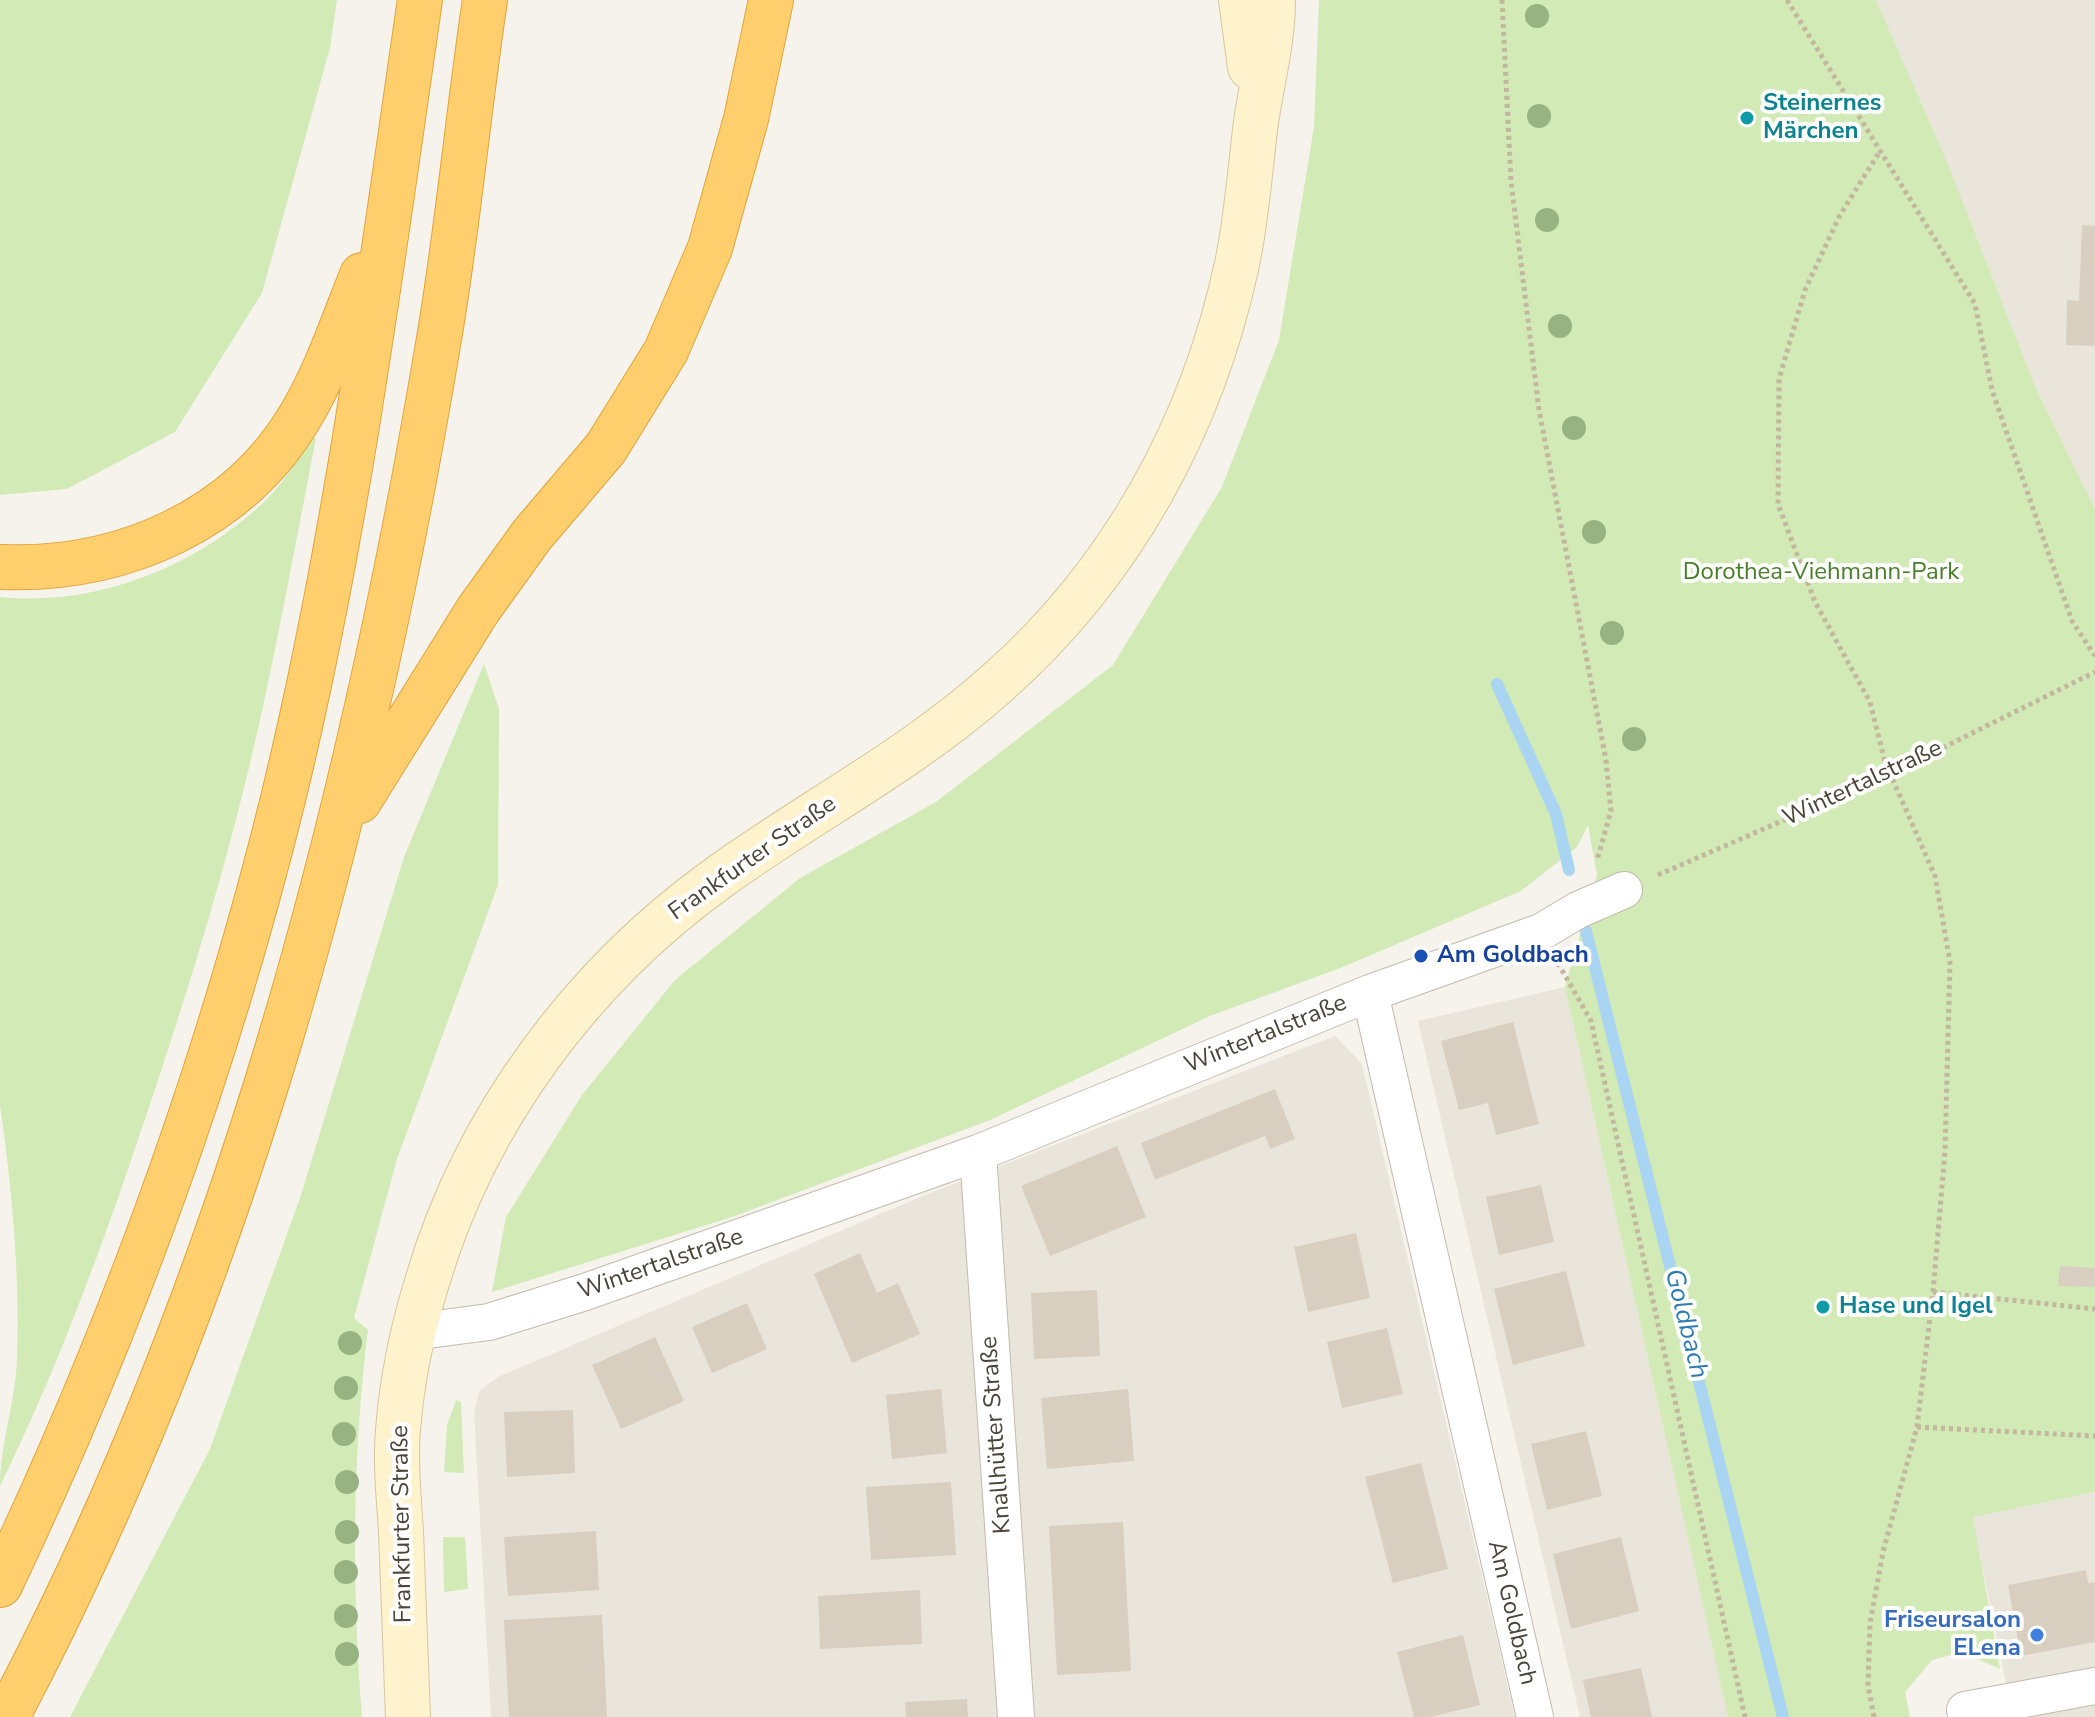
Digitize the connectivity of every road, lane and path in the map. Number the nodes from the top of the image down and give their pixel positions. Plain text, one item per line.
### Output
1 (420, 0) edge
2 (485, 0) edge
3 (771, 0) edge
4 (1241, 0) edge
5 (1273, 0) edge
6 (1502, 0) edge
7 (1787, 0) edge
8 (1256, 121) junction
9 (1880, 151) junction
10 (390, 206) junction
11 (0, 567) edge
12 (2095, 656) edge
13 (2095, 672) edge
14 (1890, 774) junction
15 (338, 834) junction
16 (1624, 890) joint
17 (1578, 910) junction
18 (1541, 932) junction
19 (1370, 993) junction
20 (978, 1153) junction
21 (1933, 1292) junction
22 (2095, 1309) edge
23 (413, 1332) junction
24 (1917, 1427) junction
25 (2095, 1436) edge
26 (0, 1585) edge
27 (2095, 1686) edge
28 (1965, 1710) dead end
29 (7, 1717) edge
30 (408, 1717) edge
31 (1016, 1717) edge
32 (1535, 1717) edge
33 (1745, 1717) edge
34 (1874, 1717) edge

1 - 10 highway
2 - 15 highway
3 - 15 highway
4 - 8 main road
5 - 8 main road
6 - 17 path
7 - 9 path
8 - 23 main road, Frankfurter Straße
9 - 12 path
9 - 14 path
10 - 11 highway
10 - 26 highway
13 - 14 path, Wintertalstraße
14 - 16 path, Wintertalstraße
14 - 21 path
15 - 29 highway
16 - 17 street, Wintertalstraße
17 - 18 street, Wintertalstraße
18 - 19 street, Wintertalstraße
18 - 33 path
19 - 20 street, Wintertalstraße
19 - 32 street, Am Goldbach
20 - 23 street, Wintertalstraße
20 - 31 street, Knallhütter Straße
21 - 22 path
21 - 24 path
23 - 30 main road, Frankfurter Straße
24 - 25 path
24 - 34 path
27 - 28 street

